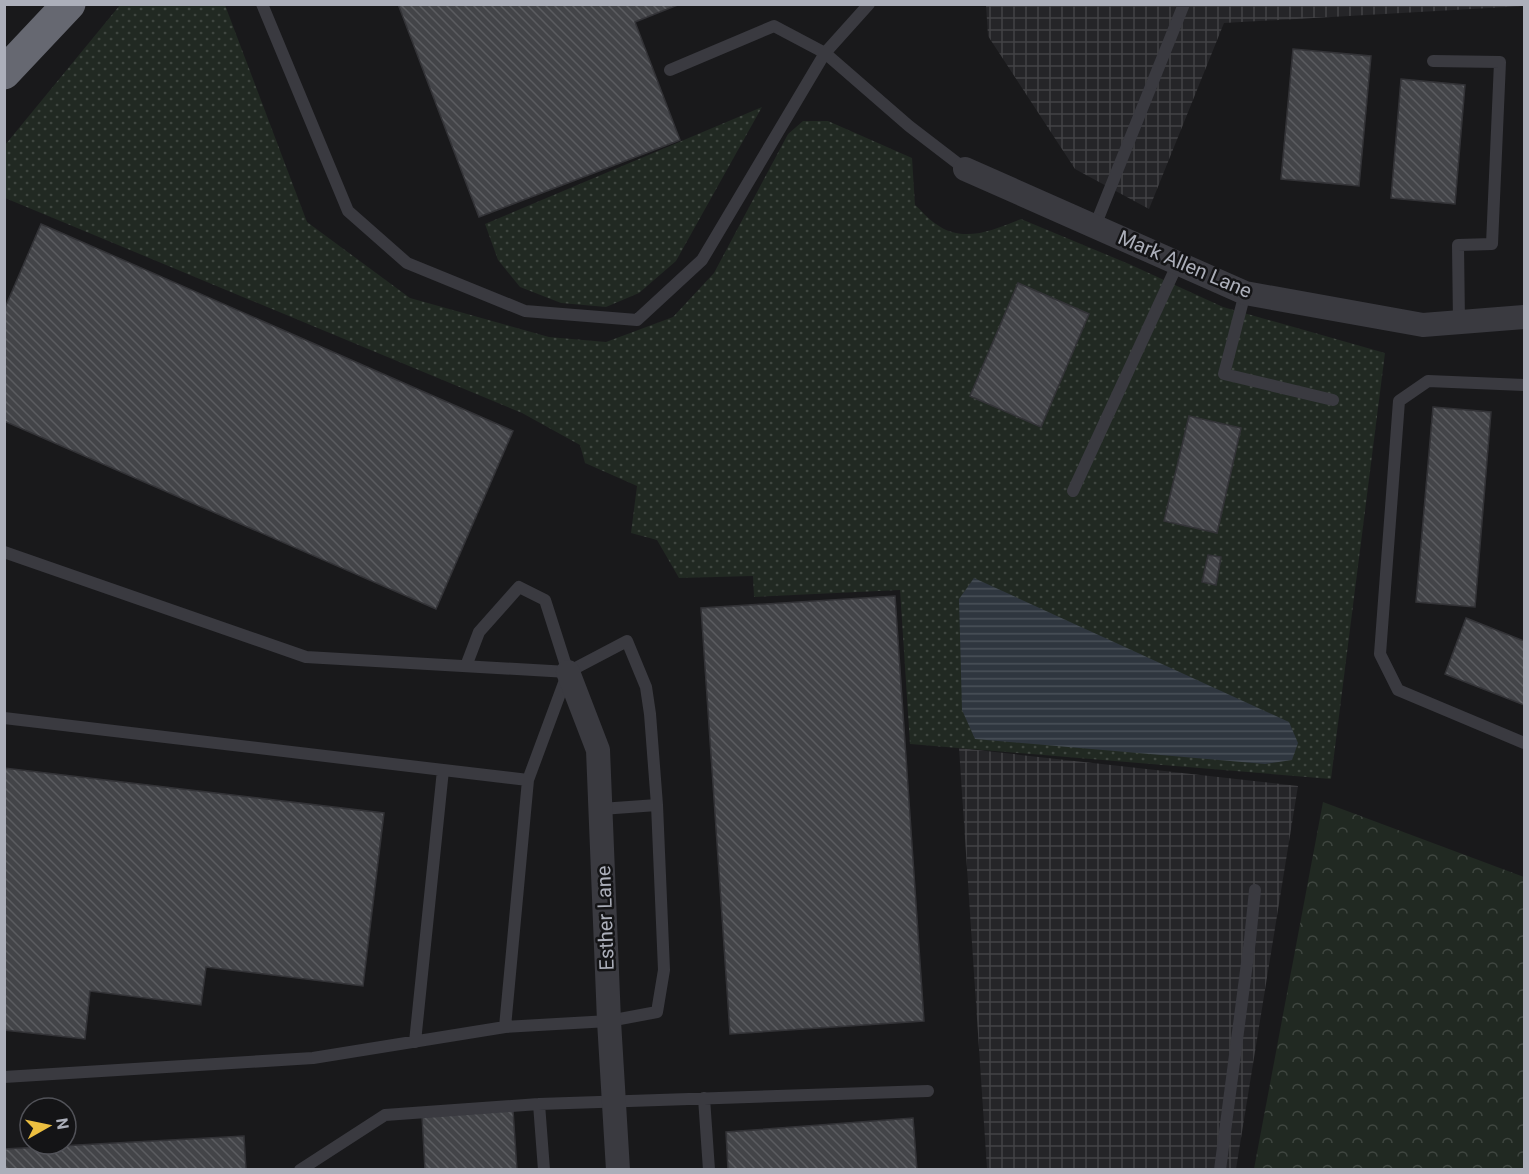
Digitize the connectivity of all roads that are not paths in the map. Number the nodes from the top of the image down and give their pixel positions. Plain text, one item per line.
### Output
1 (69, 4) edge
2 (262, 4) edge
3 (868, 4) edge
4 (1184, 4) edge
5 (825, 53) junction
6 (1433, 61) dead end
7 (670, 70) dead end
8 (4, 73) edge
9 (965, 169) joint
10 (1095, 226) junction
11 (1178, 263) junction
12 (1245, 293) junction
13 (1524, 317) edge
14 (1459, 322) junction
15 (1524, 385) edge
16 (1333, 400) dead end
17 (1073, 491) dead end
18 (4, 552) edge
19 (466, 666) junction
20 (568, 672) junction
21 (4, 718) edge
22 (1524, 743) edge
23 (443, 770) junction
24 (528, 780) junction
25 (657, 805) junction
26 (601, 809) junction
27 (1255, 890) dead end
28 (609, 1021) junction
29 (505, 1027) junction
30 (415, 1042) junction
31 (4, 1077) edge
32 (928, 1091) dead end
33 (705, 1098) junction
34 (614, 1101) junction
35 (539, 1104) junction
36 (300, 1170) edge
37 (544, 1170) edge
38 (618, 1170) edge
39 (709, 1170) edge
40 (1220, 1170) edge

1 - 8 highway
2 - 5 lane
3 - 5 lane
4 - 10 lane
5 - 7 lane
5 - 9 lane
6 - 14 lane
9 - 10 street, Mark Allen Lane
10 - 11 street, Mark Allen Lane
11 - 12 street, Mark Allen Lane
11 - 17 lane
12 - 14 street, Mark Allen Lane
12 - 16 lane
13 - 14 street, Mark Allen Lane
15 - 22 lane
18 - 19 lane
19 - 20 lane
19 - 20 lane
20 - 24 lane
20 - 25 lane
20 - 26 street, Esther Lane
21 - 23 lane
23 - 24 lane
23 - 30 lane
24 - 29 lane
25 - 26 lane
25 - 28 lane
26 - 28 street, Esther Lane
27 - 40 lane
28 - 29 lane
28 - 34 street, Esther Lane
29 - 30 lane
30 - 31 lane
32 - 33 lane
33 - 34 lane
33 - 39 lane
34 - 35 lane
34 - 38 street, Esther Lane
35 - 36 lane
35 - 37 lane

